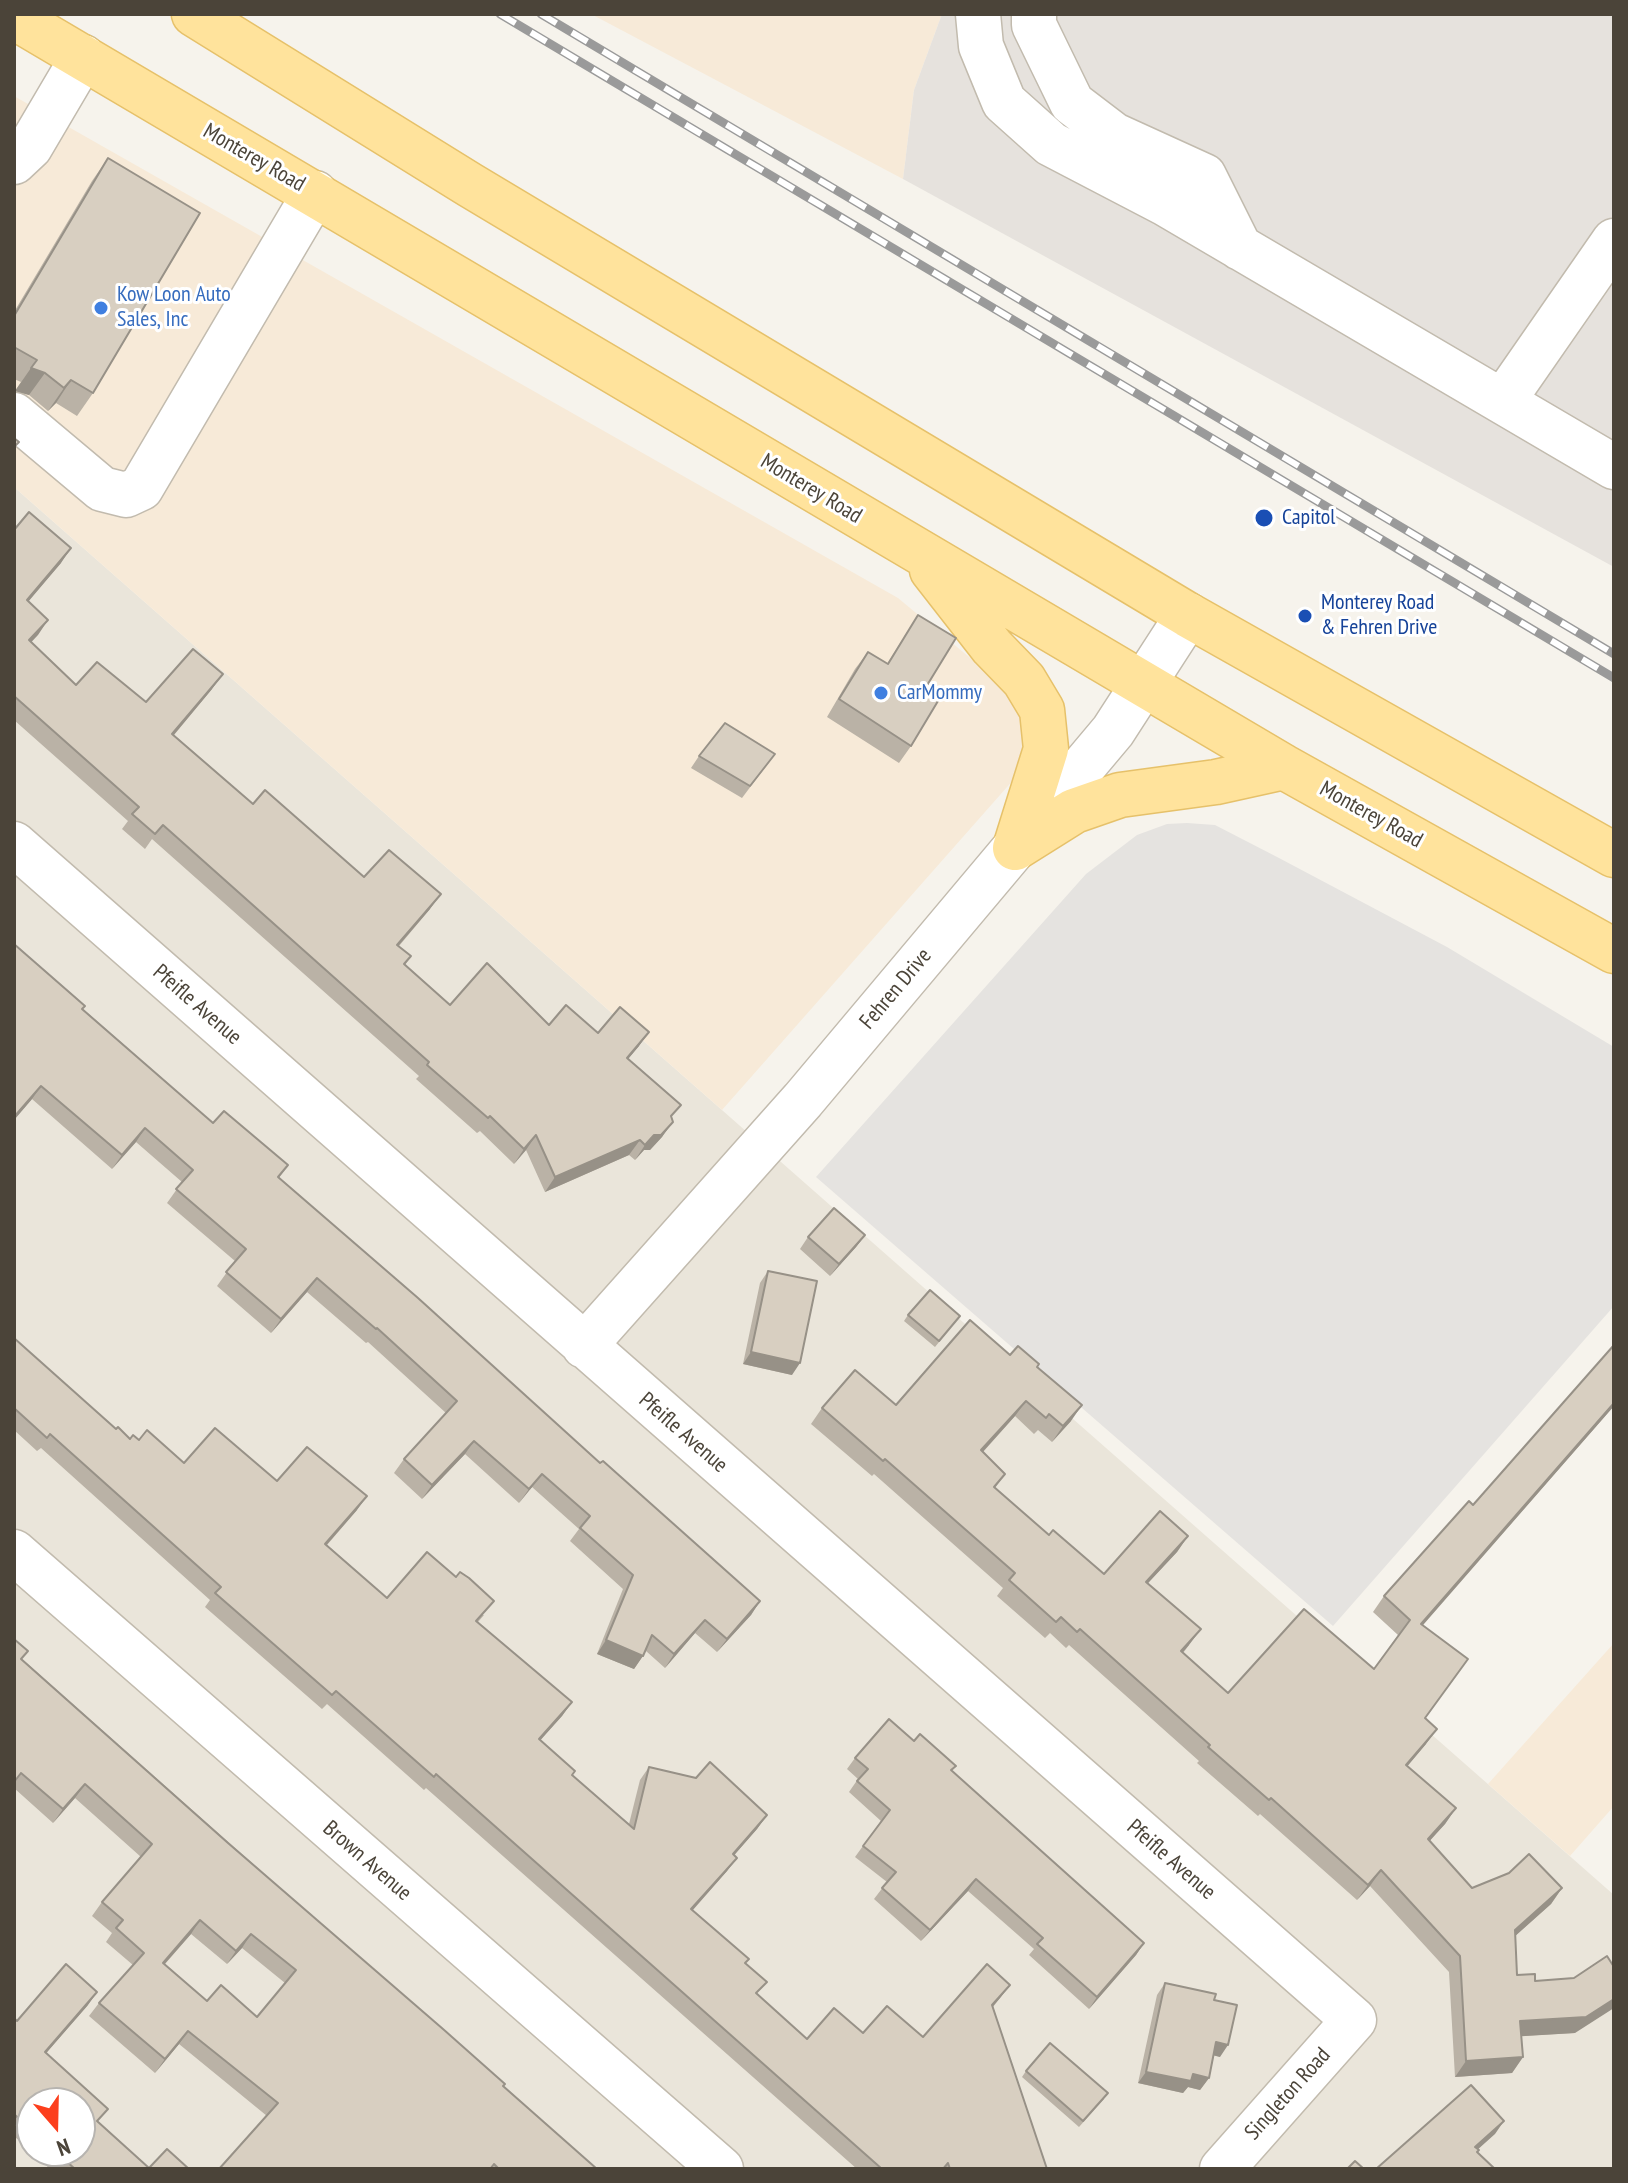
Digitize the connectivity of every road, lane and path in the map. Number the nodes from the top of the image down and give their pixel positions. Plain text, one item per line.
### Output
1 (194, 14) edge
2 (978, 14) edge
3 (1034, 14) edge
4 (14, 17) edge
5 (83, 57) junction
6 (14, 162) edge
7 (315, 193) junction
8 (1614, 241) edge
9 (1240, 248) junction
10 (1503, 401) junction
11 (14, 415) edge
12 (1614, 467) edge
13 (919, 553) junction
14 (1188, 615) junction
15 (1143, 683) junction
16 (1284, 767) junction
17 (14, 844) edge
18 (1015, 848) junction
19 (1614, 855) edge
20 (1614, 951) edge
21 (584, 1346) junction
22 (14, 1552) edge
23 (1354, 2020) joint
24 (721, 2169) edge
25 (1222, 2169) edge

1 - 14 main road
2 - 9 street
3 - 9 street
4 - 5 main road, Monterey Road
5 - 6 street
5 - 7 main road, Monterey Road
7 - 11 street
7 - 13 main road, Monterey Road
8 - 10 street
9 - 10 street
10 - 12 street
13 - 15 main road, Monterey Road
13 - 18 main road
14 - 15 street, Fehren Drive
14 - 19 main road
15 - 16 main road, Monterey Road
15 - 18 street, Fehren Drive
16 - 18 main road
16 - 20 main road, Monterey Road
17 - 21 street, Pfeifle Avenue
18 - 21 street, Fehren Drive
21 - 23 street, Pfeifle Avenue
22 - 24 street, Brown Avenue
23 - 25 street, Singleton Road

